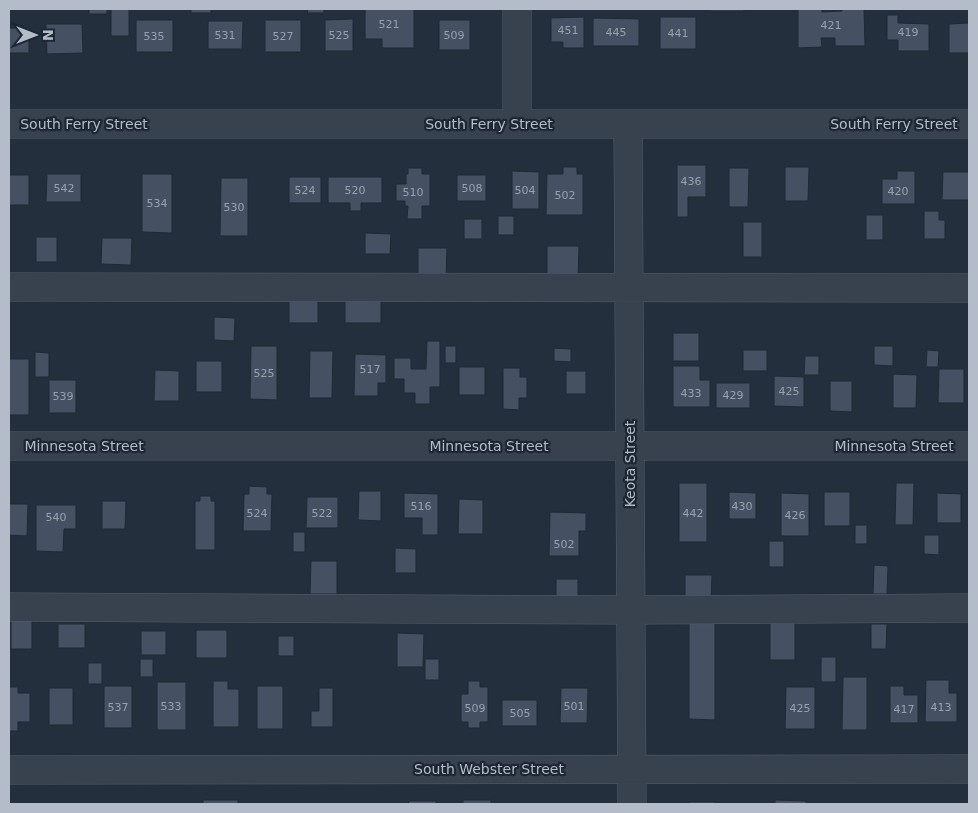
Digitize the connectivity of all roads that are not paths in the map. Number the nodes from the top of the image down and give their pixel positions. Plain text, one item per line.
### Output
1 (517, 9) edge
2 (9, 124) edge
3 (517, 124) junction
4 (628, 124) junction
5 (969, 124) edge
6 (9, 287) edge
7 (629, 288) junction
8 (969, 288) edge
9 (9, 446) edge
10 (630, 446) junction
11 (969, 446) edge
12 (9, 607) edge
13 (969, 608) edge
14 (631, 610) junction
15 (632, 769) junction
16 (969, 769) edge
17 (9, 770) edge
18 (632, 804) edge

1 - 3 street
2 - 3 street, South Ferry Street
3 - 4 street, South Ferry Street
4 - 5 street, South Ferry Street
4 - 7 street, Keota Street
6 - 7 street
7 - 8 street
7 - 10 street, Keota Street
9 - 10 street, Minnesota Street
10 - 11 street, Minnesota Street
10 - 14 street, Keota Street
12 - 14 street
13 - 14 street
14 - 15 street, Keota Street
15 - 16 street, South Webster Street
15 - 17 street, South Webster Street
15 - 18 street, Keota Street

